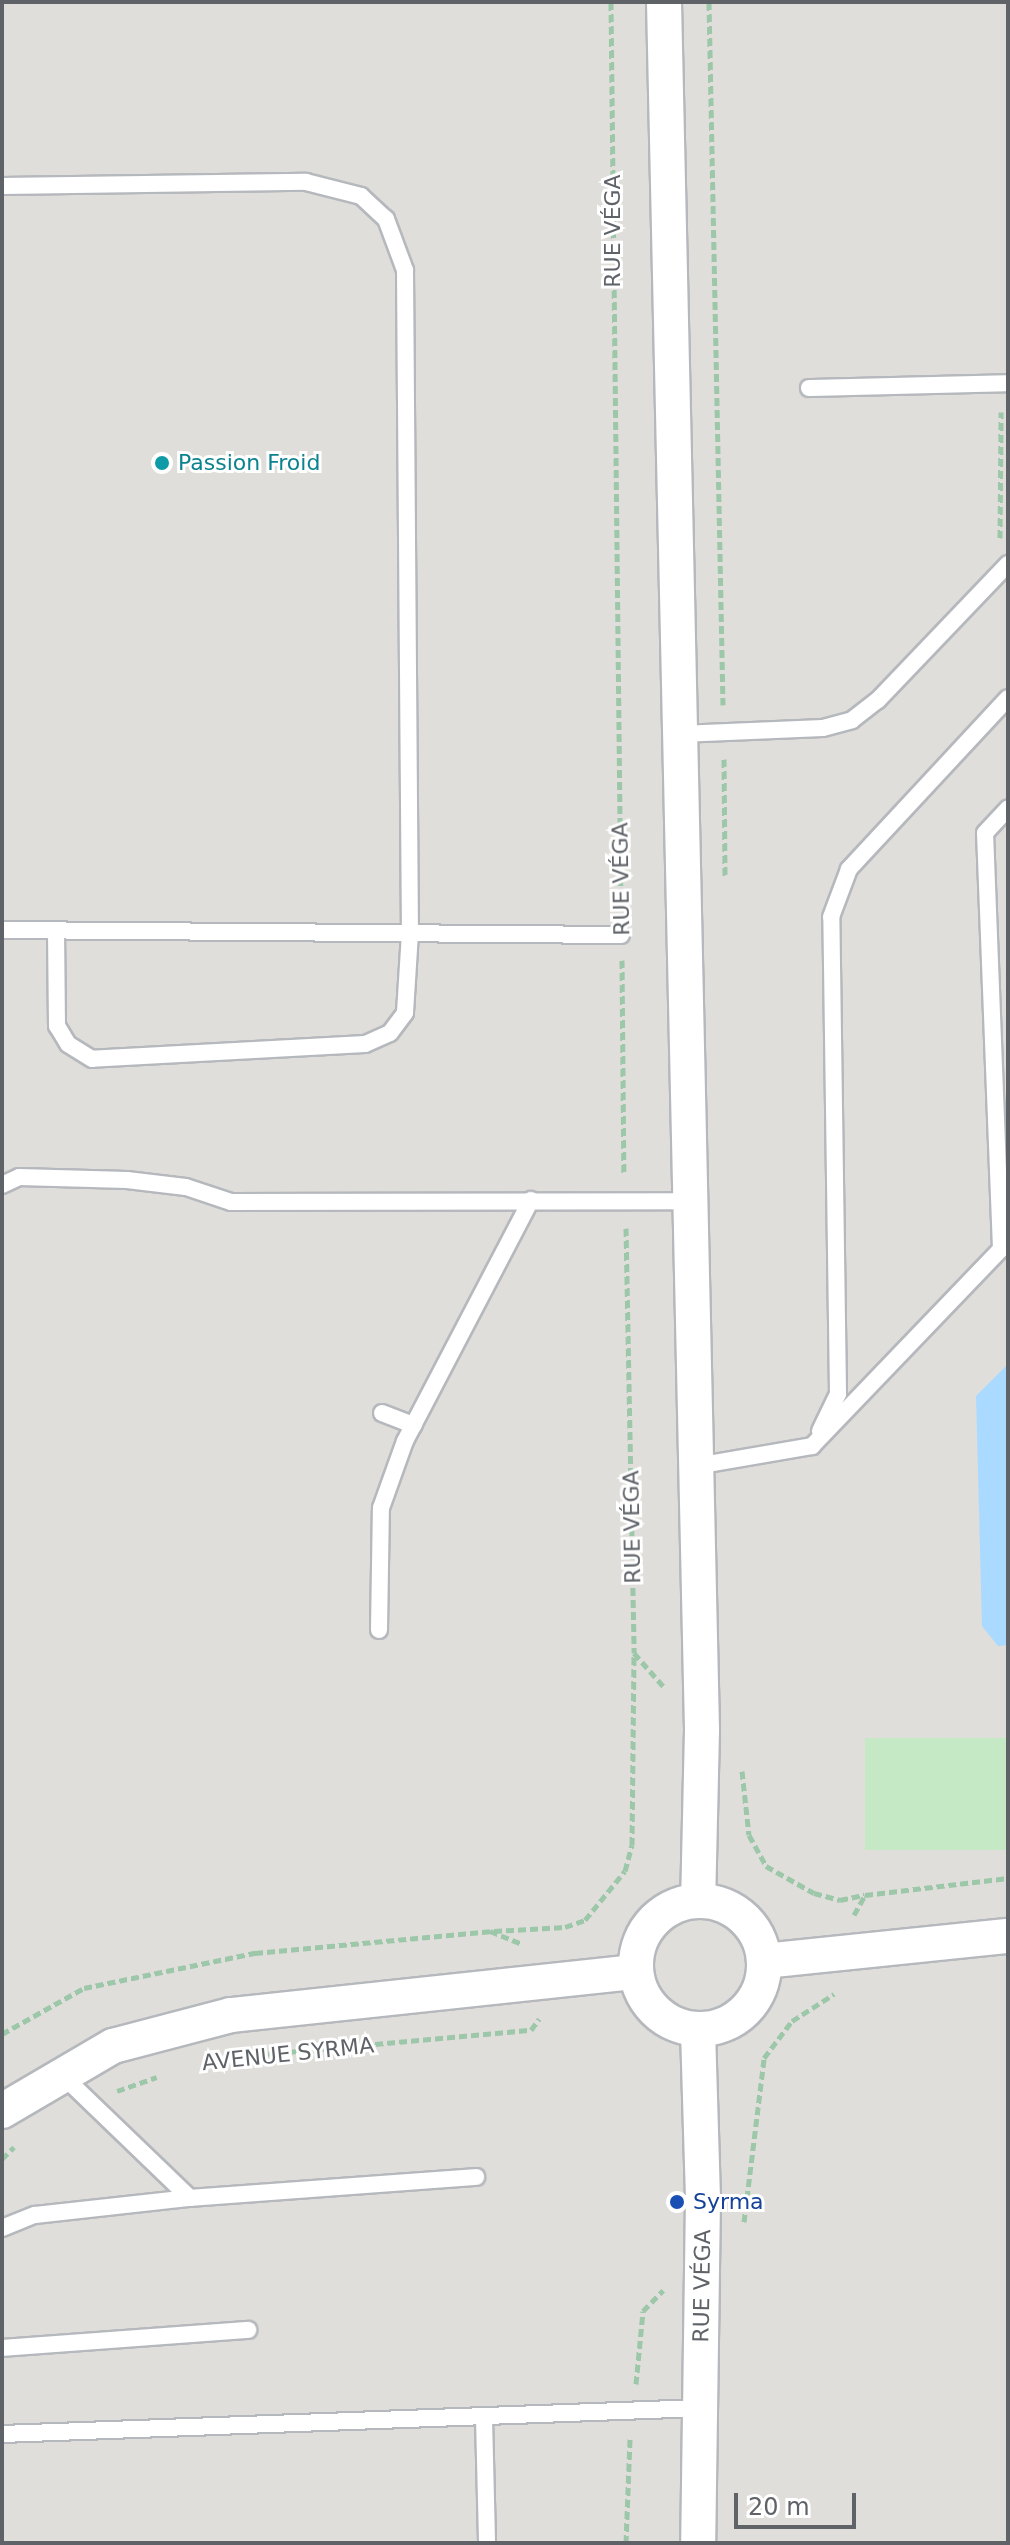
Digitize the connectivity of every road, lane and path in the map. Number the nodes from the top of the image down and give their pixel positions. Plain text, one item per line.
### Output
1 (611, 2) edge
2 (664, 2) edge
3 (2, 186) edge
4 (1005, 383) edge
5 (809, 388) dead end
6 (1004, 569) edge
7 (1008, 698) edge
8 (680, 734) junction
9 (1008, 808) edge
10 (2, 930) edge
11 (56, 931) junction
12 (410, 933) junction
13 (621, 935) junction
14 (2, 1185) edge
15 (531, 1200) junction
16 (625, 1200) junction
17 (690, 1201) junction
18 (382, 1413) dead end
19 (414, 1425) junction
20 (812, 1446) junction
21 (696, 1466) junction
22 (379, 1630) dead end
23 (634, 1653) junction
24 (702, 1730) junction
25 (740, 1757) dead end
26 (1008, 1878) edge
27 (865, 1895) junction
28 (698, 1901) junction
29 (490, 1931) junction
30 (1008, 1936) edge
31 (527, 1946) dead end
32 (831, 1955) junction
33 (764, 1961) junction
34 (635, 1972) junction
35 (575, 1981) junction
36 (849, 1990) dead end
37 (698, 2030) junction
38 (2, 2034) edge
39 (220, 2058) dead end
40 (61, 2074) junction
41 (161, 2075) dead end
42 (91, 2102) junction
43 (2, 2111) edge
44 (25, 2137) dead end
45 (2, 2159) edge
46 (476, 2177) dead end
47 (190, 2198) junction
48 (2, 2228) edge
49 (743, 2235) dead end
50 (248, 2330) dead end
51 (2, 2348) edge
52 (700, 2408) junction
53 (484, 2418) junction
54 (2, 2434) edge
55 (487, 2543) edge
56 (698, 2543) edge

1 - 13 path, RUE VÉGA
2 - 8 street
3 - 12 lane
4 - 5 lane
4 - 6 path
6 - 8 lane
7 - 20 lane
8 - 17 street
9 - 20 lane
10 - 11 lane
11 - 12 lane
11 - 12 lane
12 - 13 lane
13 - 16 path, RUE VÉGA
14 - 15 lane
15 - 16 lane
15 - 19 lane
16 - 17 lane
16 - 23 path, RUE VÉGA
17 - 21 street
18 - 19 lane
19 - 22 lane
20 - 21 lane
21 - 24 street
23 - 24 path
23 - 29 path, RUE VÉGA
24 - 28 street
25 - 27 path
26 - 27 path
27 - 32 path
28 - 33 street
28 - 34 street
29 - 31 path
29 - 38 path
30 - 32 street
32 - 33 street
33 - 37 street
34 - 35 street, AVENUE SYRMA
34 - 37 street
35 - 39 path, AVENUE SYRMA
35 - 40 street, AVENUE SYRMA
36 - 49 path
37 - 52 street, RUE VÉGA
40 - 42 lane
40 - 43 street, AVENUE SYRMA
41 - 42 path
42 - 47 lane
44 - 45 path
46 - 47 lane
47 - 48 lane
50 - 51 lane
52 - 53 lane
52 - 56 street, RUE VÉGA
53 - 54 lane
53 - 55 lane

